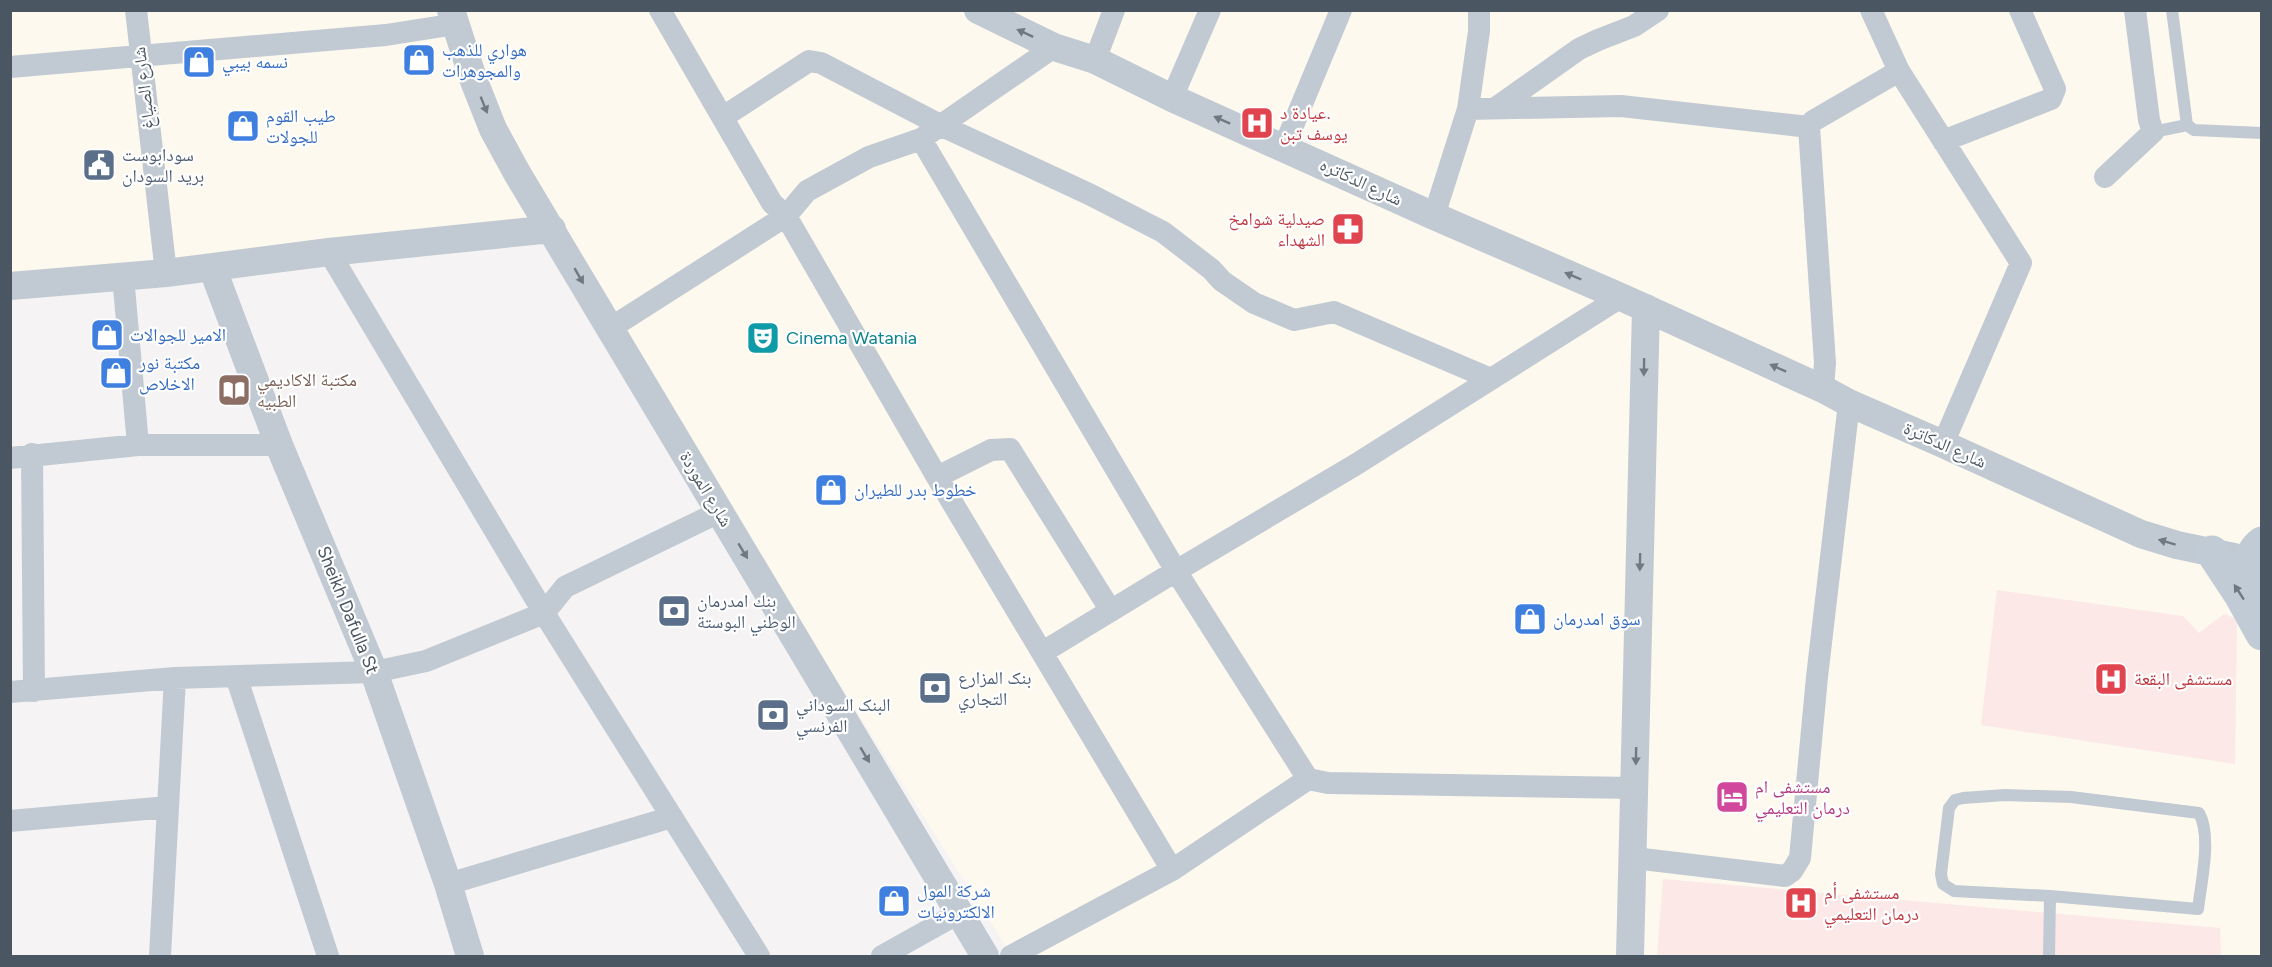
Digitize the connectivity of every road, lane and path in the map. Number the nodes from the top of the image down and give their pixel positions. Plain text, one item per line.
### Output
1 (135, 10) edge
2 (660, 10) edge
3 (978, 10) edge
4 (1114, 10) edge
5 (1210, 10) edge
6 (1341, 10) edge
7 (1479, 10) edge
8 (1658, 10) edge
9 (1871, 10) edge
10 (2020, 10) edge
11 (2135, 10) edge
12 (2172, 10) edge
13 (454, 17) edge
14 (1633, 18) edge
15 (1054, 46) junction
16 (140, 56) junction
17 (1095, 60) junction
18 (10, 67) edge
19 (1899, 70) junction
20 (1172, 98) junction
21 (1497, 107) junction
22 (1468, 110) junction
23 (723, 117) junction
24 (2187, 125) junction
25 (942, 126) junction
26 (1809, 127) junction
27 (2153, 132) junction
28 (2262, 133) edge
29 (921, 139) junction
30 (1943, 141) junction
31 (1284, 147) junction
32 (2105, 177) dead end
33 (786, 216) junction
34 (1434, 216) junction
35 (552, 229) junction
36 (329, 252) junction
37 (212, 267) junction
38 (166, 273) junction
39 (123, 276) junction
40 (10, 286) edge
41 (1634, 302) junction
42 (609, 329) junction
43 (1491, 379) junction
44 (1823, 389) junction
45 (1849, 403) junction
46 (1943, 444) junction
47 (138, 445) junction
48 (279, 445) junction
49 (21, 456) edge
50 (937, 477) junction
51 (719, 512) junction
52 (2212, 552) junction
53 (2258, 562) edge
54 (1176, 571) junction
55 (1110, 611) junction
56 (544, 613) junction
57 (2262, 634) edge
58 (1043, 652) junction
59 (374, 672) junction
60 (236, 676) junction
61 (175, 678) junction
62 (34, 691) junction
63 (10, 692) edge
64 (1308, 779) junction
65 (1635, 788) junction
66 (168, 807) junction
67 (672, 817) junction
68 (10, 821) edge
69 (1634, 858) junction
70 (1172, 870) junction
71 (448, 884) junction
72 (2050, 896) junction
73 (959, 913) junction
74 (160, 957) edge
75 (328, 957) edge
76 (470, 957) edge
77 (759, 957) edge
78 (882, 957) edge
79 (985, 957) edge
80 (1011, 957) edge
81 (1630, 957) edge
82 (2049, 957) edge

1 - 16 street, شارع الصياغ
2 - 23 street
15 -> 3 street, شارع الدكاتره
4 - 17 street
5 - 20 street
6 - 31 street
7 - 22 street
8 - 14 street
9 - 19 street
10 - 30 street
11 - 27 street
12 - 24 lane
13 - 16 street
13 -> 35 street, شارع الموردة
14 - 21 street
15 - 17 street, شارع الدكاتره
15 - 25 street
16 - 18 street
16 - 38 street, شارع الصياغ
17 - 20 street, شارع الدكاتره
19 - 26 street
19 - 30 street
31 -> 20 street, شارع الدكاتره
21 - 22 street
21 - 26 street
22 - 34 street
23 - 25 street
23 - 33 street
24 - 27 lane
24 - 28 lane
25 - 29 street
25 - 43 street
26 - 44 street
27 - 32 street
29 - 33 street
29 - 54 street
30 - 46 street
31 - 34 street, شارع الدكاتره
33 - 42 street
33 - 50 street
41 -> 34 street, شارع الدكاتره
35 - 36 street
35 -> 42 street, شارع الموردة
36 - 37 street
36 - 56 street
37 - 38 street
37 - 48 street, Sheikh Dafulla St
38 - 39 street
39 - 40 street
39 - 47 street
41 - 43 street
44 -> 41 street, شارع الدكاترة
41 -> 65 street
42 - 51 street, شارع الموردة
43 - 54 street
44 - 45 street, شارع الدكاترة
45 - 46 street, شارع الدكاترة
45 - 69 street
52 -> 46 street, شارع الدكاترة
47 - 48 street
47 - 49 street
48 - 59 street, Sheikh Dafulla St
49 - 62 street
50 - 55 street
50 - 58 street
51 - 56 street
51 -> 73 street, شارع الموردة
52 - 53 street, شارع الدكاترة
57 -> 52 main road
54 - 55 street
54 - 64 street
55 - 58 street
56 - 59 street
56 - 67 street
58 - 70 street
59 - 60 street
59 - 71 street, Sheikh Dafulla St
60 - 61 street
60 - 75 street
61 - 62 street
61 - 66 street
62 - 63 street
64 - 65 street
64 - 70 street
65 - 69 street
66 - 68 street
66 - 74 street
67 - 71 street
67 - 77 street
69 - 81 street
70 - 80 street
71 - 76 street, Sheikh Dafulla St
72 - 72 lane
72 - 82 lane
73 - 78 street
73 - 79 street, شارع الموردة

